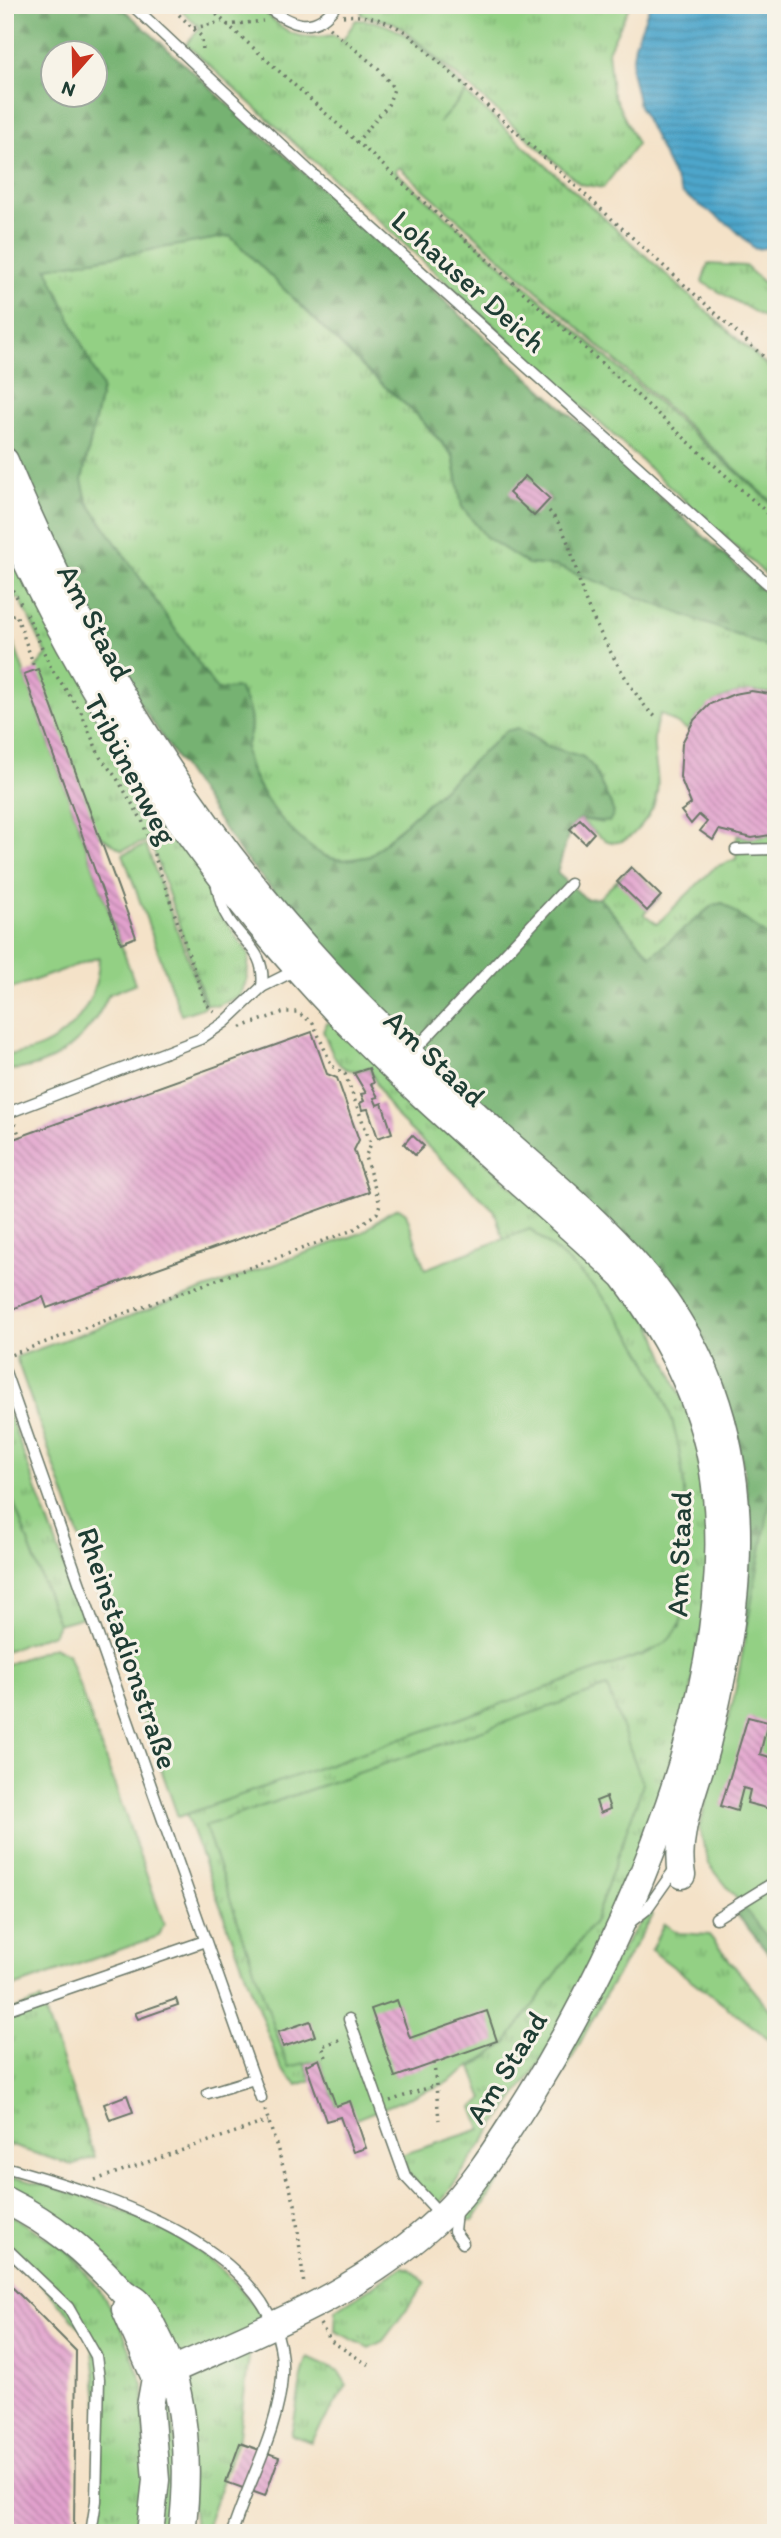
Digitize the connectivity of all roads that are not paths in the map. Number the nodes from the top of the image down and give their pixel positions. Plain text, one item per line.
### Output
1 (132, 5) edge
2 (264, 5) edge
3 (336, 5) edge
4 (5, 461) edge
5 (5, 516) edge
6 (776, 591) edge
7 (776, 849) edge
8 (736, 850) dead end
9 (214, 869) junction
10 (570, 884) dead end
11 (298, 969) junction
12 (262, 987) junction
13 (411, 1054) junction
14 (5, 1114) edge
15 (5, 1372) edge
16 (671, 1831) junction
17 (681, 1869) joint
18 (776, 1881) edge
19 (716, 1918) dead end
20 (621, 1929) junction
21 (205, 1941) junction
22 (5, 2010) edge
23 (349, 2019) dead end
24 (254, 2079) junction
25 (208, 2094) dead end
26 (261, 2098) road end
27 (5, 2168) edge
28 (5, 2200) edge
29 (450, 2207) junction
30 (463, 2243) dead end
31 (5, 2247) edge
32 (124, 2293) junction
33 (273, 2327) junction
34 (160, 2339) junction
35 (199, 2358) junction
36 (164, 2374) junction
37 (91, 2533) edge
38 (150, 2533) edge
39 (182, 2533) edge
40 (232, 2533) edge

1 - 6 lane, Lohauser Deich
2 - 3 lane
4 - 13 street, Am Staad
5 - 9 street, Am Staad
7 - 8 lane
9 - 11 street, Am Staad
9 - 12 lane
10 - 13 lane
11 - 12 lane
11 - 16 street, Am Staad
12 - 14 lane
13 - 16 street, Am Staad
15 - 21 lane, Rheinstadionstraße
16 - 17 street, Am Staad
16 - 20 street, Am Staad
17 - 20 lane
18 - 19 lane
20 - 29 street, Am Staad
21 - 22 lane
21 - 24 lane, Rheinstadionstraße
23 - 29 lane
24 - 25 lane
24 - 26 lane, Rheinstadionstraße
27 - 33 lane
28 - 32 street
29 - 30 lane
29 - 33 street, Am Staad
31 - 37 lane
32 - 34 street
32 - 36 street
33 - 35 street, Am Staad
33 - 40 lane
34 - 35 street
34 - 36 street
35 - 36 street, Am Staad
36 - 38 street
36 - 39 street

